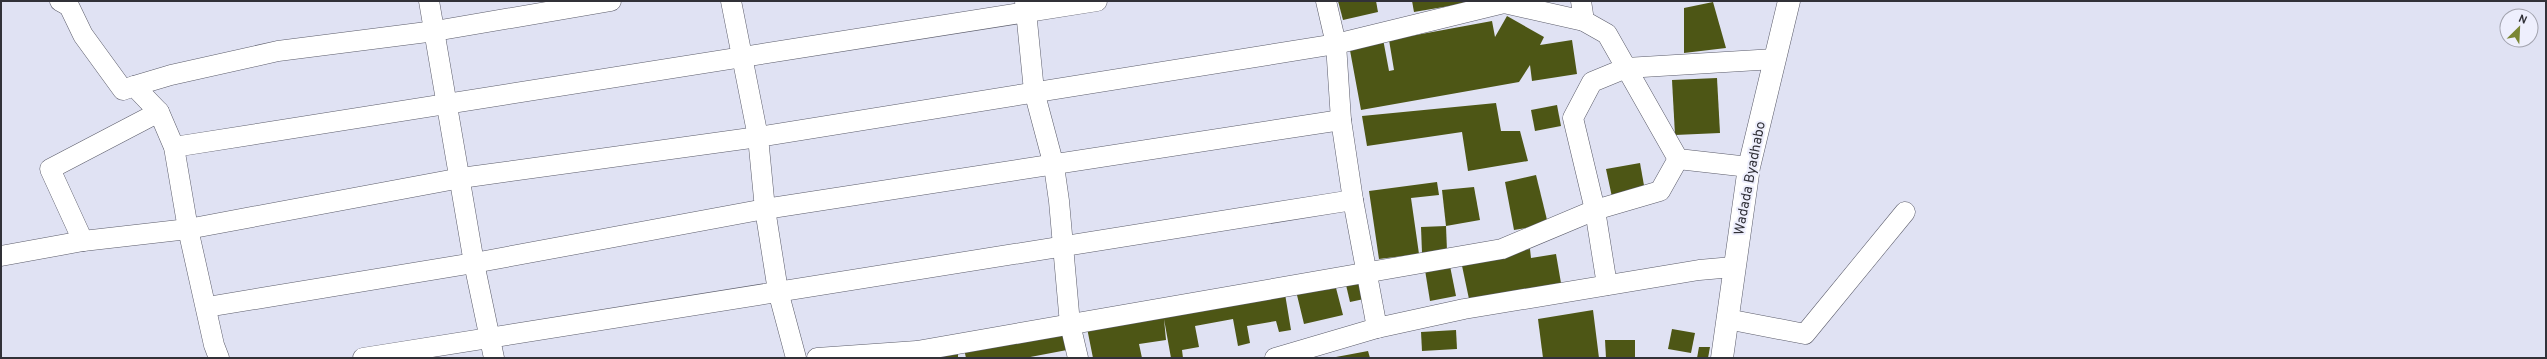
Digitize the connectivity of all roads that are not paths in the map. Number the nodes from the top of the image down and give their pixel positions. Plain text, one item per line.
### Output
1 (429, 1) edge
2 (611, 1) edge
3 (731, 1) edge
4 (1097, 1) edge
5 (1326, 1) edge
6 (1581, 1) edge
7 (1789, 1) edge
8 (71, 3) edge
9 (1026, 7) edge
10 (1584, 21) junction
11 (435, 31) junction
12 (1336, 44) junction
13 (743, 56) junction
14 (1775, 59) junction
15 (1626, 68) junction
16 (134, 86) junction
17 (1034, 91) junction
18 (448, 104) junction
19 (159, 112) junction
20 (1341, 120) junction
21 (758, 137) junction
22 (174, 147) junction
23 (1678, 159) junction
24 (1054, 166) junction
25 (1749, 167) junction
26 (461, 178) junction
27 (1353, 200) junction
28 (765, 209) junction
29 (1595, 210) junction
30 (1906, 212) dead end
31 (188, 229) junction
32 (83, 241) junction
33 (1065, 247) junction
34 (1, 256) edge
35 (474, 263) junction
36 (1733, 267) junction
37 (1366, 272) junction
38 (1607, 285) junction
39 (778, 291) junction
40 (207, 307) junction
41 (1727, 320) junction
42 (1070, 324) junction
43 (1377, 328) junction
44 (492, 349) edge
45 (917, 354) edge
46 (219, 358) edge
47 (362, 358) edge
48 (796, 358) edge
49 (818, 358) edge
50 (1078, 358) edge
51 (1275, 358) edge
52 (1722, 358) edge

1 - 11 street
2 - 11 street
3 - 13 street
4 - 9 street
5 - 12 street
6 - 10 street
7 - 14 main road, Wadada Byadhabo
8 - 16 street
9 - 13 street
9 - 17 street
10 - 12 street
10 - 15 street
11 - 16 street
11 - 18 street
12 - 17 street
12 - 20 street
13 - 18 street
13 - 21 street
14 - 15 street
14 - 25 main road, Wadada Byadhabo
15 - 23 street
15 - 29 street
16 - 19 street
17 - 21 street
17 - 24 street
18 - 22 street
18 - 26 street
19 - 22 street
19 - 32 street
20 - 24 street
20 - 27 street
21 - 26 street
21 - 28 street
22 - 31 street
23 - 25 street
23 - 29 street
24 - 28 street
24 - 33 street
25 - 36 main road, Wadada Byadhabo
26 - 31 street
26 - 35 street
27 - 33 street
27 - 37 street
28 - 35 street
28 - 39 street
29 - 37 street
29 - 38 street
30 - 41 street
31 - 32 street
31 - 40 street
32 - 34 street
33 - 39 street
33 - 42 street
35 - 40 street
35 - 44 street
36 - 38 street
36 - 41 main road, Wadada Byadhabo
37 - 42 street
37 - 43 street
38 - 43 street
39 - 44 street
39 - 48 street
40 - 46 street
41 - 52 main road, Wadada Byadhabo
42 - 45 street
42 - 50 street
43 - 51 street
44 - 47 street
45 - 49 street

